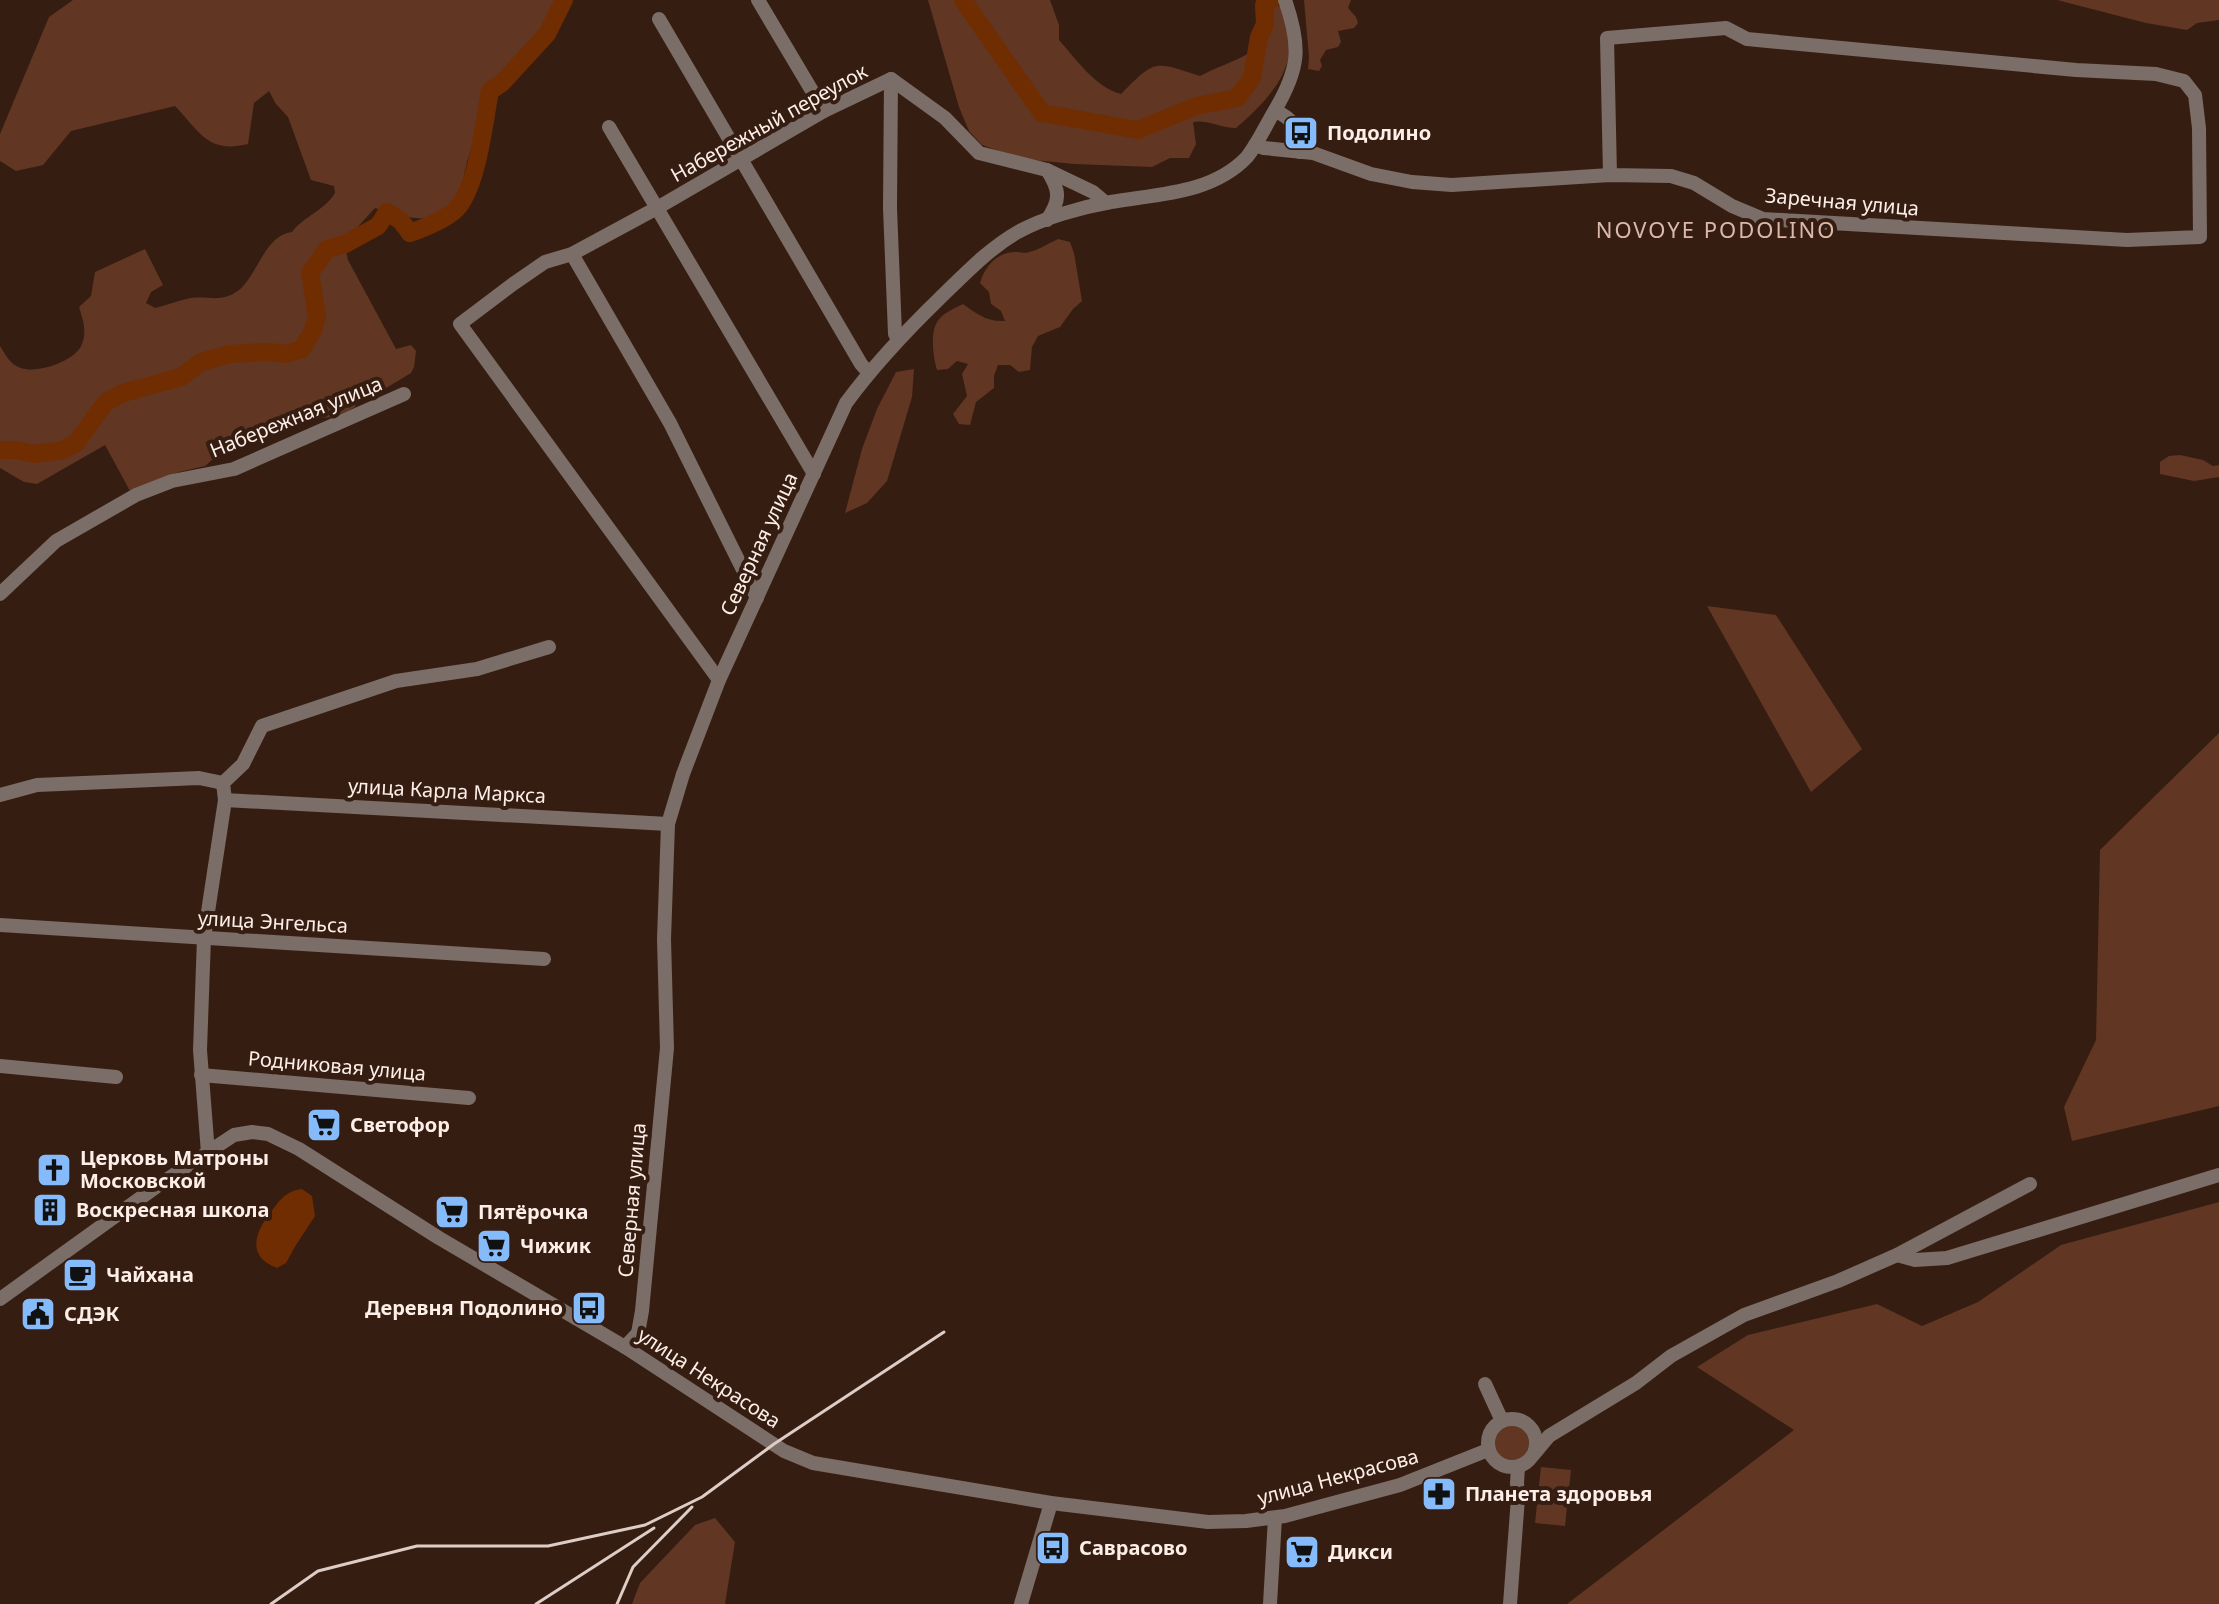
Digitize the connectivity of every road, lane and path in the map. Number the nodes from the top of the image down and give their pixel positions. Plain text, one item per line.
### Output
1 (758, 0) edge
2 (1285, 0) edge
3 (659, 19) dead end
4 (891, 79) junction
5 (824, 111) junction
6 (1275, 111) junction
7 (609, 127) dead end
8 (1255, 145) junction
9 (1300, 152) junction
10 (740, 158) junction
11 (1047, 170) junction
12 (1610, 175) junction
13 (1106, 203) junction
14 (657, 208) junction
15 (1047, 220) junction
16 (572, 254) junction
17 (898, 339) junction
18 (868, 372) junction
19 (404, 394) dead end
20 (814, 474) junction
21 (0, 594) edge
22 (757, 598) junction
23 (549, 647) dead end
24 (719, 680) junction
25 (223, 783) junction
26 (0, 795) edge
27 (225, 800) junction
28 (668, 824) junction
29 (0, 925) edge
30 (204, 938) junction
31 (544, 959) dead end
32 (0, 1066) edge
33 (201, 1075) junction
34 (116, 1077) dead end
35 (469, 1098) dead end
36 (208, 1153) junction
37 (2219, 1175) edge
38 (2030, 1184) dead end
39 (1897, 1255) junction
40 (0, 1299) edge
41 (625, 1347) junction
42 (1485, 1384) dead end
43 (1502, 1421) junction
44 (1568, 1423) junction
45 (1529, 1426) junction
46 (1488, 1450) junction
47 (1534, 1454) junction
48 (1518, 1467) junction
49 (1051, 1503) junction
50 (1275, 1518) junction
51 (1021, 1604) edge
52 (1270, 1604) edge
53 (1510, 1604) edge

1 - 5 street
2 - 6 street, Северная улица
3 - 10 street
4 - 5 street, Набережный переулок
4 - 11 street, Набережный переулок
4 - 17 street
5 - 10 street, Набережный переулок
6 - 8 street, Северная улица
6 - 9 street
7 - 14 street
8 - 9 street, Заречная улица
8 - 13 street, Северная улица
9 - 12 street, Заречная улица
10 - 14 street, Набережный переулок
10 - 18 street
11 - 13 street, Набережный переулок
11 - 15 street
12 - 12 street, Заречная улица
13 - 15 street, Северная улица
14 - 16 street, Набережный переулок
14 - 20 street
15 - 17 street, Северная улица
16 - 22 street
16 - 24 street, Набережный переулок
17 - 18 street, Северная улица
18 - 20 street, Северная улица
19 - 21 street, Набережная улица
20 - 22 street, Северная улица
22 - 24 street, Северная улица
23 - 25 street
24 - 28 street, Северная улица
25 - 26 street
25 - 27 street
27 - 28 street, улица Карла Маркса
27 - 30 street
28 - 41 street, Северная улица
29 - 30 street, улица Энгельса
30 - 31 street, улица Энгельса
30 - 33 street
32 - 34 street
33 - 35 street, Родниковая улица
33 - 36 street
36 - 40 street, улица Некрасова
36 - 41 street, улица Некрасова
37 - 39 street
38 - 39 street
39 - 44 street
41 - 49 street, улица Некрасова
42 - 43 street
43 - 45 street
43 - 46 street
44 - 45 street
44 - 47 street
45 - 47 street
46 - 48 street
46 - 50 street, улица Некрасова
47 - 48 street
48 - 53 street
49 - 50 street, улица Некрасова
49 - 51 street
50 - 52 street

